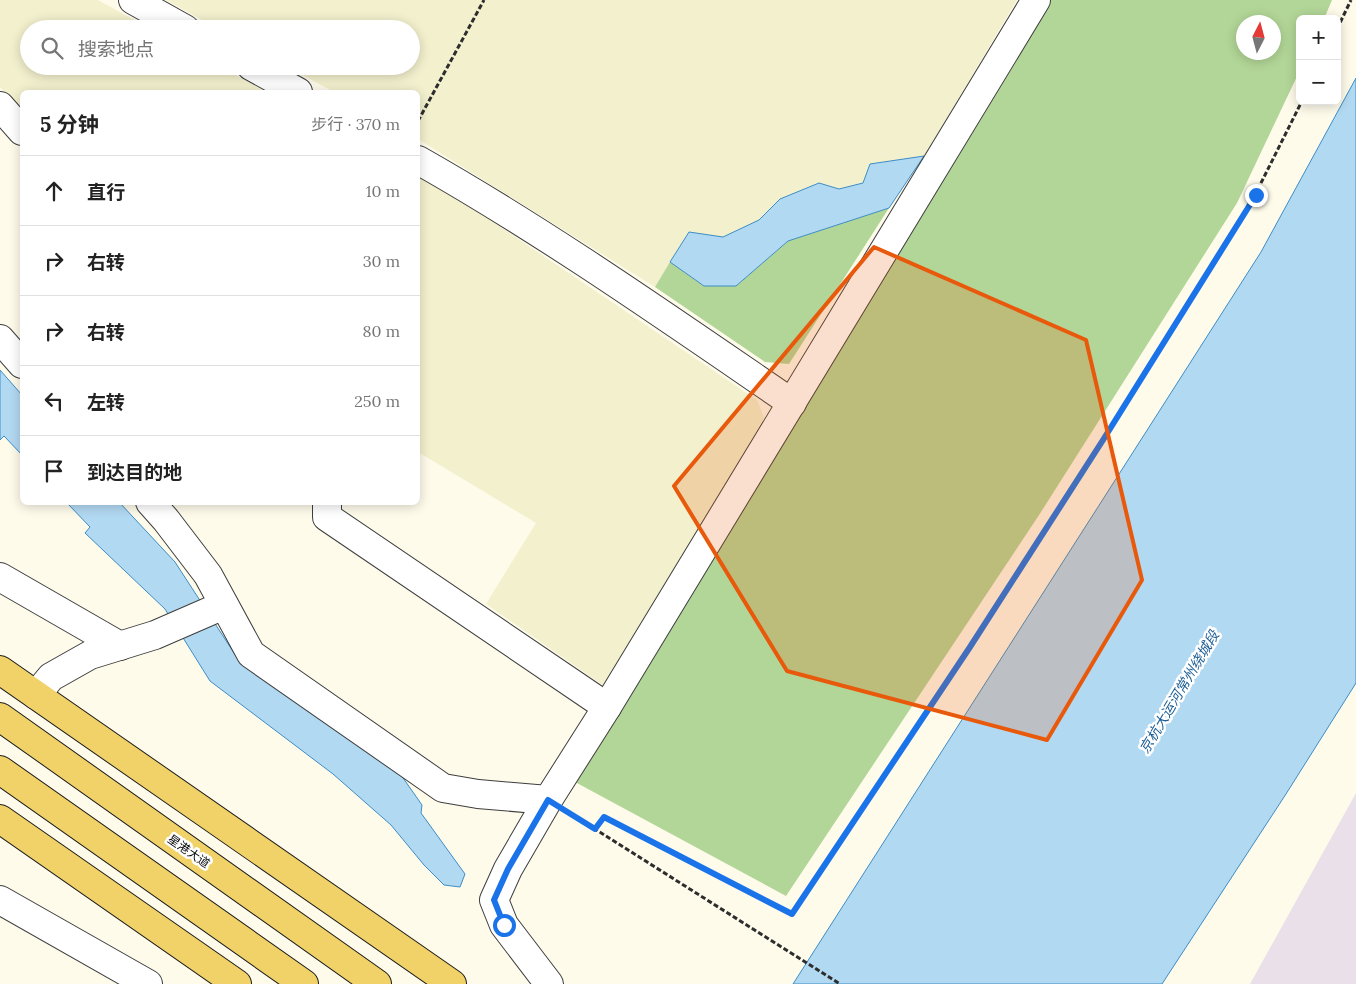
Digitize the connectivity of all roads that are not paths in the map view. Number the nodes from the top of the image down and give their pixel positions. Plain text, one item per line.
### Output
1 (133, 0) edge
2 (1036, 0) edge
3 (168, 20) edge
4 (267, 75) edge
5 (294, 90) edge
6 (0, 106) edge
7 (20, 130) edge
8 (420, 161) edge
9 (0, 339) edge
10 (20, 362) edge
11 (792, 403) junction
12 (153, 505) edge
13 (327, 505) edge
14 (0, 577) edge
15 (218, 608) junction
16 (120, 646) junction
17 (0, 670) edge
18 (36, 696) junction
19 (607, 707) junction
20 (0, 717) edge
21 (0, 770) edge
22 (548, 800) junction
23 (0, 819) edge
24 (0, 900) edge
25 (148, 984) edge
26 (237, 984) edge
27 (304, 984) edge
28 (377, 984) edge
29 (452, 984) edge
30 (549, 984) edge

1 - 3 lane
2 - 11 lane
4 - 5 lane
6 - 7 lane
8 - 11 lane
9 - 10 lane
11 - 19 lane
12 - 15 lane
13 - 19 lane
14 - 16 lane
15 - 16 lane
15 - 22 lane
16 - 18 lane
17 - 18 main road
18 - 29 main road
19 - 22 lane
20 - 28 main road, 星港大道
21 - 27 main road
22 - 30 lane
23 - 26 main road
24 - 25 lane

